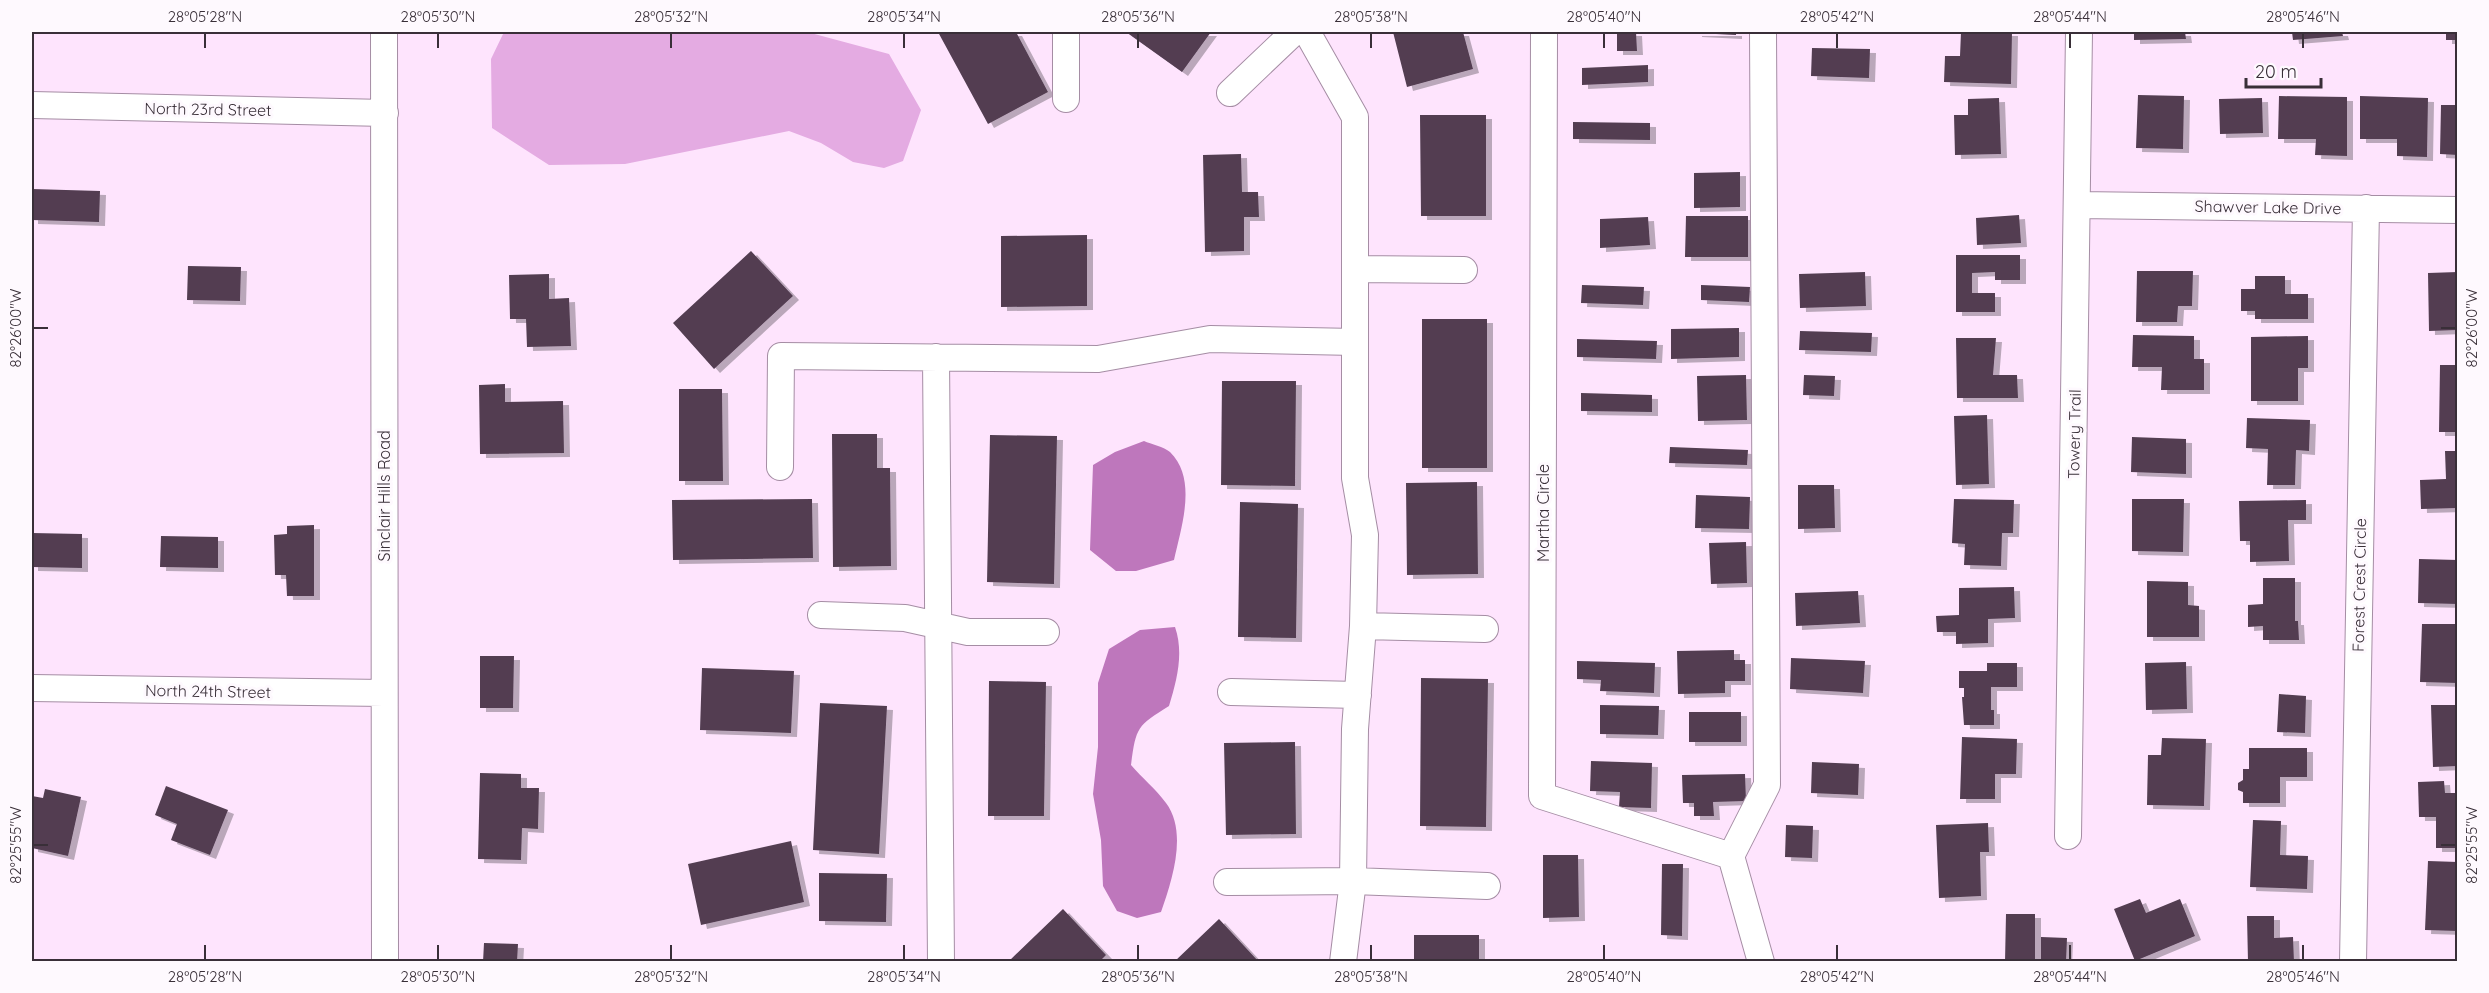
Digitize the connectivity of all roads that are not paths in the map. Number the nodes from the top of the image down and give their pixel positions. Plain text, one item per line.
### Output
1 (384, 32) edge
2 (1066, 32) edge
3 (1294, 32) edge
4 (1307, 32) edge
5 (1544, 32) edge
6 (1763, 32) edge
7 (2079, 32) edge
8 (1230, 93) dead end
9 (1066, 99) dead end
10 (32, 105) edge
11 (385, 113) junction
12 (2078, 205) junction
13 (2366, 208) junction
14 (2457, 210) edge
15 (1355, 269) junction
16 (1464, 270) dead end
17 (1355, 342) junction
18 (936, 357) junction
19 (780, 467) dead end
20 (821, 615) dead end
21 (938, 626) junction
22 (1364, 626) junction
23 (1485, 629) dead end
24 (1046, 632) dead end
25 (32, 688) edge
26 (1231, 692) dead end
27 (384, 693) junction
28 (1358, 695) junction
29 (2068, 836) dead end
30 (1731, 856) junction
31 (1353, 881) junction
32 (1227, 882) dead end
33 (1487, 886) dead end
34 (385, 962) edge
35 (940, 962) edge
36 (1343, 962) edge
37 (1761, 962) edge
38 (2353, 962) edge

1 - 11 street, Sinclair Hills Road
2 - 9 street
3 - 8 street
4 - 15 street
5 - 30 street, Martha Circle
6 - 30 street
7 - 12 street, Towery Trail
10 - 11 street, North 23rd Street
11 - 27 street, Sinclair Hills Road
12 - 13 street, Shawver Lake Drive
12 - 29 street, Towery Trail
13 - 14 street, Shawver Lake Drive
13 - 38 street, Forest Crest Circle
15 - 16 street
15 - 17 street
17 - 18 street
17 - 22 street
18 - 19 street
18 - 21 street
20 - 21 street
21 - 24 street
21 - 35 street
22 - 23 street
22 - 28 street
25 - 27 street, North 24th Street
26 - 28 street
27 - 34 street, Sinclair Hills Road
28 - 31 street
30 - 37 street
31 - 32 street
31 - 33 street
31 - 36 street

